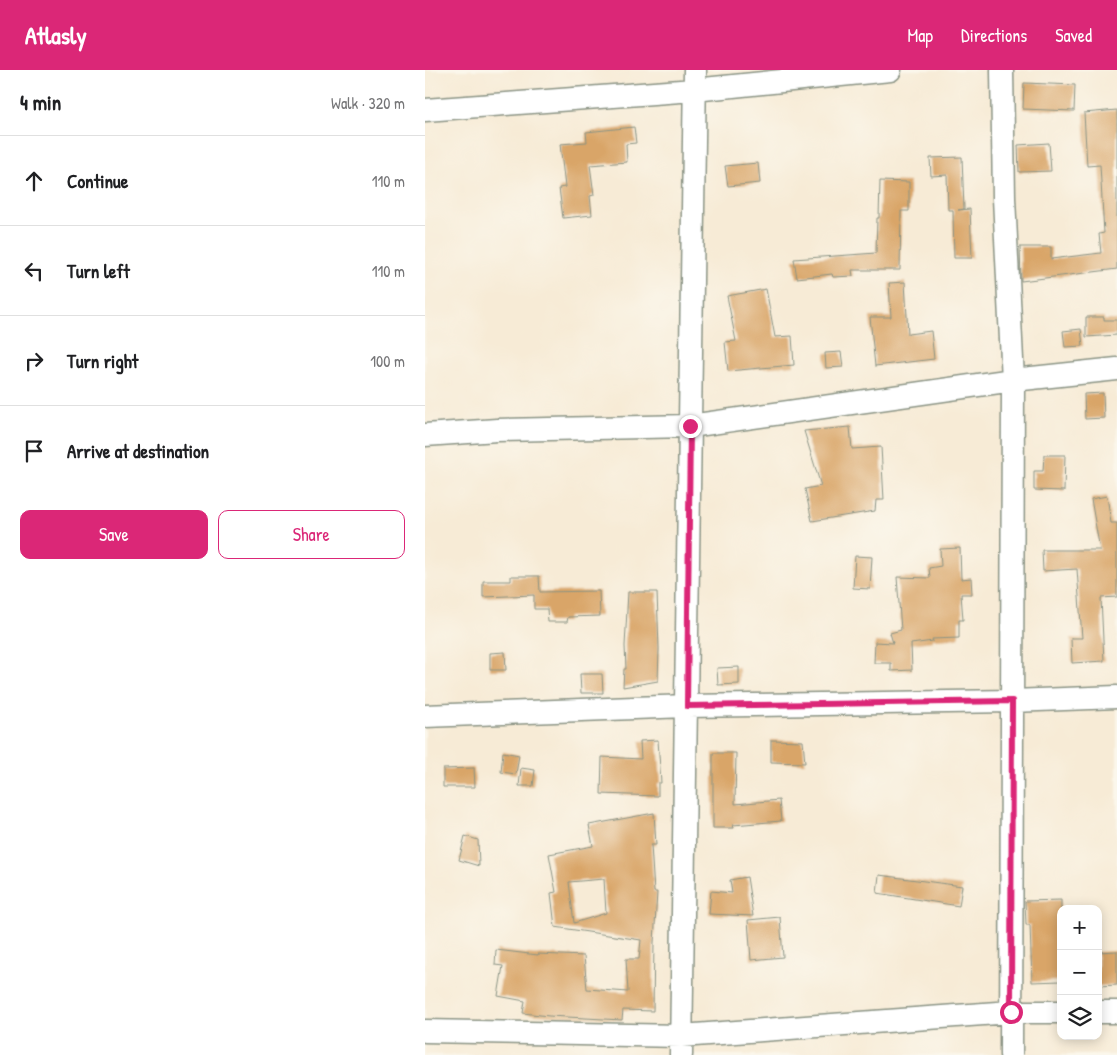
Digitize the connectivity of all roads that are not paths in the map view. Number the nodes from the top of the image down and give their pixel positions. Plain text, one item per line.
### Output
1 (891, 70) edge
2 (1002, 70) edge
3 (695, 80) edge
4 (425, 110) edge
5 (1117, 369) edge
6 (1013, 380) junction
7 (690, 426) junction
8 (425, 435) edge
9 (1117, 696) edge
10 (1012, 701) junction
11 (687, 706) junction
12 (425, 716) edge
13 (1011, 1012) junction
14 (1057, 1012) edge
15 (1102, 1012) edge
16 (1117, 1012) edge
17 (425, 1031) edge
18 (681, 1045) edge
19 (1011, 1055) edge

1 - 3 street
2 - 6 street
3 - 4 street
3 - 7 street
5 - 6 street
6 - 7 street
6 - 10 street
7 - 8 street
7 - 11 street
9 - 10 street
10 - 11 street
10 - 13 street
11 - 12 street
11 - 18 street
13 - 14 street
13 - 18 street
13 - 19 street
15 - 16 street
17 - 18 street

